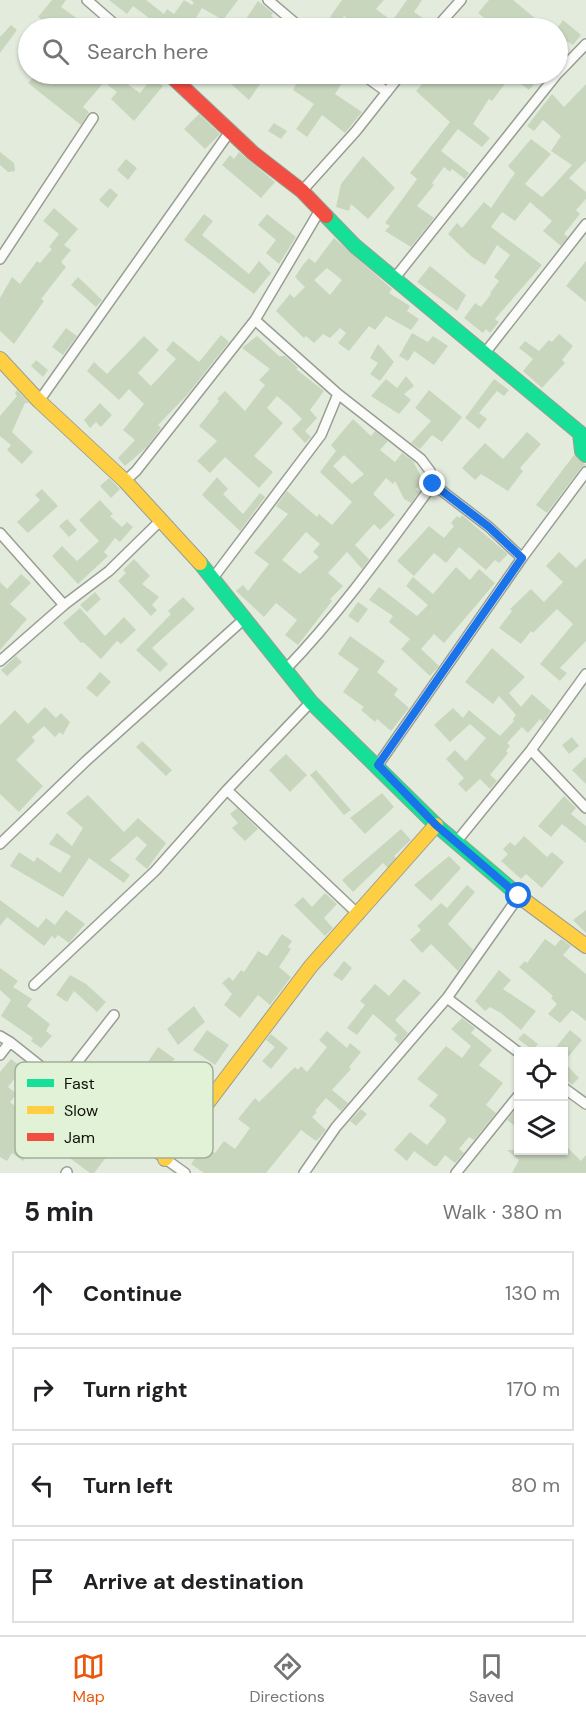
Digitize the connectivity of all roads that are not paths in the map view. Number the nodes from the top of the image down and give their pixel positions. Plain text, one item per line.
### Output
1 (87, 0) edge
2 (268, 0) edge
3 (461, 0) edge
4 (108, 18) edge
5 (289, 18) edge
6 (445, 18) edge
7 (586, 44) edge
8 (568, 62) edge
9 (180, 84) edge
10 (376, 84) edge
11 (393, 84) edge
12 (548, 84) edge
13 (387, 92) junction
14 (93, 118) dead end
15 (231, 130) junction
16 (302, 191) junction
17 (320, 210) junction
18 (586, 224) edge
19 (0, 259) edge
20 (394, 279) junction
21 (255, 320) junction
22 (485, 353) junction
23 (0, 359) edge
24 (338, 394) junction
25 (39, 401) junction
26 (583, 430) edge
27 (586, 455) edge
28 (586, 472) edge
29 (125, 481) junction
30 (433, 484) junction
31 (160, 521) junction
32 (0, 533) edge
33 (522, 558) junction
34 (213, 578) junction
35 (64, 605) junction
36 (243, 620) junction
37 (0, 661) edge
38 (285, 670) junction
39 (586, 674) edge
40 (311, 702) junction
41 (531, 750) junction
42 (378, 765) junction
43 (227, 790) junction
44 (586, 808) edge
45 (436, 825) junction
46 (457, 841) junction
47 (0, 844) edge
48 (519, 896) junction
49 (359, 915) junction
50 (586, 946) edge
51 (34, 985) dead end
52 (447, 998) junction
53 (114, 1015) dead end
54 (0, 1036) edge
55 (10, 1042) junction
56 (514, 1048) edge
57 (0, 1055) edge
58 (35, 1062) edge
59 (77, 1062) edge
60 (568, 1091) edge
61 (213, 1095) edge
62 (515, 1101) edge
63 (586, 1104) edge
64 (165, 1159) edge
65 (184, 1173) edge
66 (304, 1173) edge
67 (456, 1173) edge

1 - 4 street
2 - 5 street
3 - 6 street
7 - 8 street
9 - 15 street
10 - 13 street
11 - 13 street
12 - 20 street
13 - 16 street
14 - 19 street
15 - 16 street
15 - 25 street
16 - 17 street
17 - 20 street
17 - 21 street
18 - 22 street
20 - 22 street
21 - 24 street
21 - 29 street
22 - 26 street
23 - 25 street
24 - 30 street
24 - 34 street
25 - 29 street
26 - 27 street
28 - 33 street
29 - 31 street
30 - 33 street
30 - 38 street
31 - 34 street
31 - 35 street
32 - 35 street
33 - 42 street
34 - 36 street
35 - 37 street
36 - 38 street
36 - 47 street
38 - 40 street
39 - 41 street
40 - 42 street
40 - 43 street
41 - 44 street
41 - 46 street
42 - 45 street
43 - 49 street
43 - 51 street
45 - 46 street
45 - 49 street
46 - 48 street
48 - 50 street
48 - 52 street
49 - 61 street
52 - 56 street
52 - 66 street
53 - 59 street
54 - 55 street
55 - 57 street
55 - 58 street
60 - 63 street
62 - 67 street
64 - 65 street

